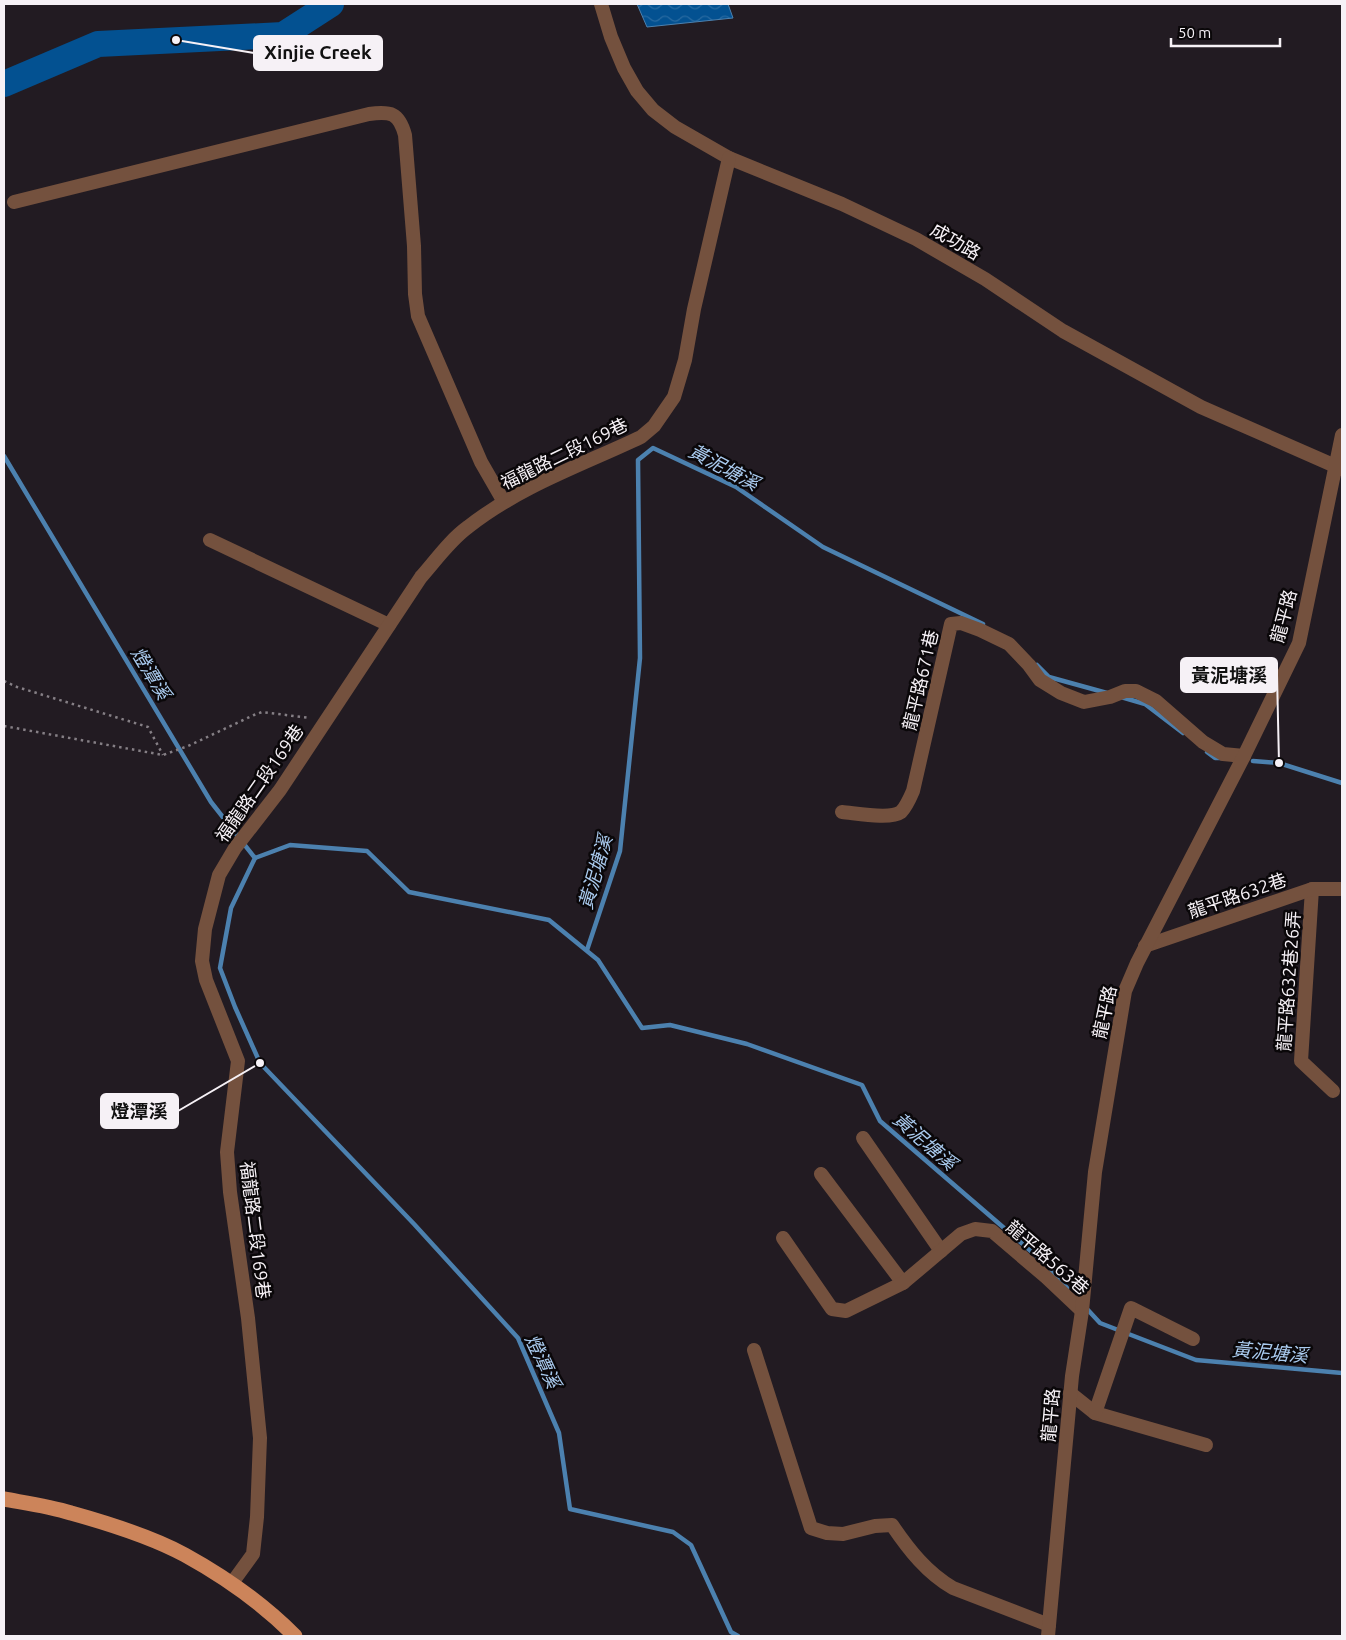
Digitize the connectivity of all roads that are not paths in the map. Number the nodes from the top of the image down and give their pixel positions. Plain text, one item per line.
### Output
1 (601, 4) edge
2 (729, 158) junction
3 (14, 202) dead end
4 (1342, 435) edge
5 (1339, 467) edge
6 (504, 502) junction
7 (210, 540) dead end
8 (389, 626) junction
9 (1244, 756) junction
10 (842, 812) dead end
11 (1342, 888) edge
12 (1312, 889) junction
13 (1145, 946) junction
14 (1333, 1091) dead end
15 (862, 1138) dead end
16 (821, 1174) dead end
17 (783, 1238) dead end
18 (941, 1251) junction
19 (903, 1283) junction
20 (1082, 1311) junction
21 (1193, 1339) dead end
22 (754, 1350) dead end
23 (1070, 1393) junction
24 (1095, 1414) junction
25 (1206, 1446) dead end
26 (4, 1498) edge
27 (232, 1583) junction
28 (1048, 1631) edge
29 (295, 1636) edge

1 - 2 street, 成功路
2 - 5 street, 成功路
2 - 6 street, 福龍路二段169巷
3 - 6 street
4 - 5 street, 龍平路
5 - 9 street, 龍平路
6 - 8 street, 福龍路二段169巷
7 - 8 street
8 - 27 street, 福龍路二段169巷
9 - 10 street, 龍平路671巷
9 - 13 street, 龍平路
11 - 12 street, 龍平路632巷
12 - 13 street, 龍平路632巷
12 - 14 street, 龍平路632巷26弄
13 - 20 street, 龍平路
15 - 18 street
16 - 19 street
17 - 19 street, 龍平路563巷
18 - 19 street, 龍平路563巷
18 - 20 street, 龍平路563巷
20 - 23 street, 龍平路
21 - 24 street
22 - 28 street
23 - 24 street
23 - 28 street, 龍平路
24 - 25 street
26 - 27 main road
27 - 29 main road

